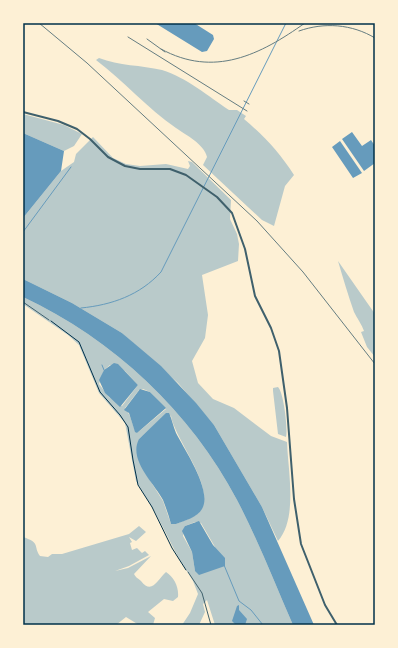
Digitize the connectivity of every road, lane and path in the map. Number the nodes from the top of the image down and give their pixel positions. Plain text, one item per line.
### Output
1 (23, 112) edge
2 (23, 302) edge
3 (49, 320) joint
4 (188, 572) joint
5 (211, 625) edge
6 (337, 625) edge

1 - 6 street
2 - 3 lane
3 - 4 path
4 - 5 lane

